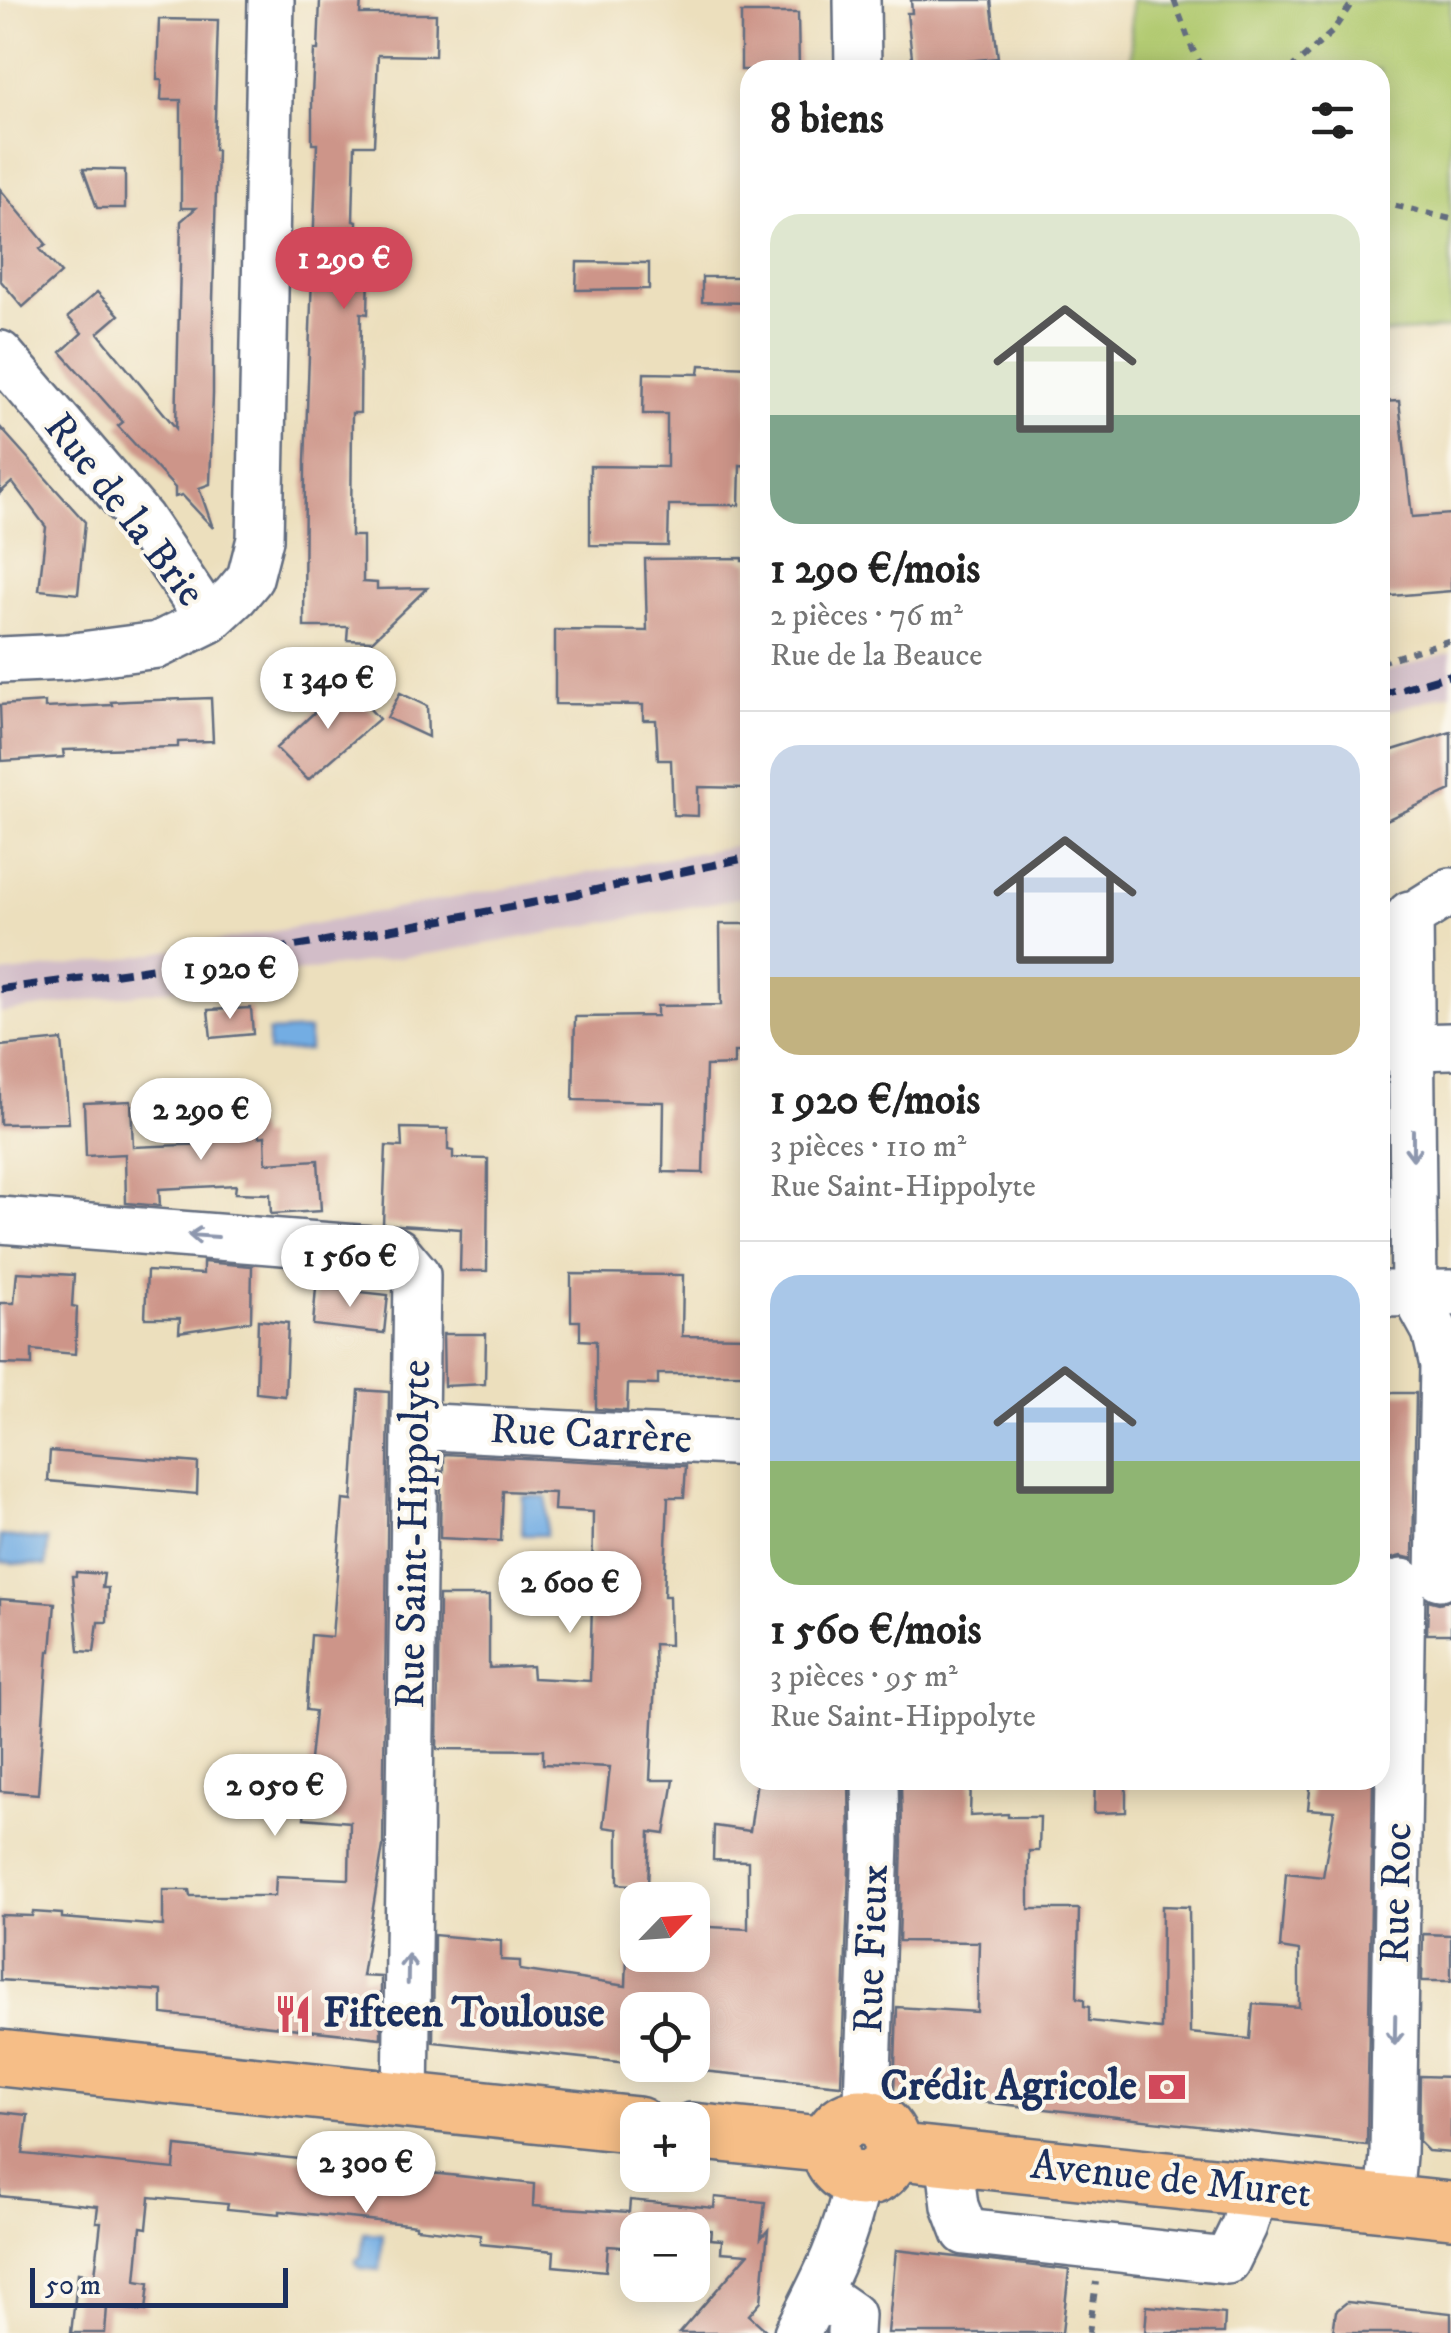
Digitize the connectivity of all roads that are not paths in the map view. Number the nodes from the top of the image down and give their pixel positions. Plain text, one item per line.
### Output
1 (271, 0) edge
2 (858, 0) edge
3 (858, 60) edge
4 (0, 354) edge
5 (209, 620) junction
6 (0, 660) edge
7 (1451, 891) edge
8 (1395, 925) edge
9 (1415, 1047) edge
10 (0, 1220) edge
11 (1415, 1294) edge
12 (433, 1427) dead end
13 (740, 1442) edge
14 (1418, 1580) edge
15 (874, 1790) edge
16 (0, 2058) edge
17 (406, 2102) junction
18 (620, 2124) edge
19 (710, 2133) edge
20 (861, 2148) junction
21 (948, 2157) junction
22 (1256, 2188) junction
23 (1389, 2203) junction
24 (1451, 2210) edge
25 (818, 2292) junction
26 (797, 2333) edge
27 (850, 2333) edge

1 - 5 street
2 - 3 street
4 - 5 street, Rue de la Brie
5 - 6 street
7 - 8 street
8 - 9 street
9 -> 11 street
17 -> 10 street, Rue Saint-Hippolyte
11 - 14 street, Rue Roc
12 - 13 street, Rue Carrère
14 -> 23 street, Rue Roc
15 - 20 street, Rue Fieux
16 - 17 main road
17 - 18 main road
19 - 20 main road, Avenue de Muret
20 - 21 main road, Avenue de Muret
20 - 25 street, Rue Fieux
21 - 22 main road, Avenue de Muret
21 - 22 street
22 - 23 main road, Avenue de Muret
23 - 24 main road, Avenue de Muret
25 - 26 street, Rue Fieux
25 - 27 street

